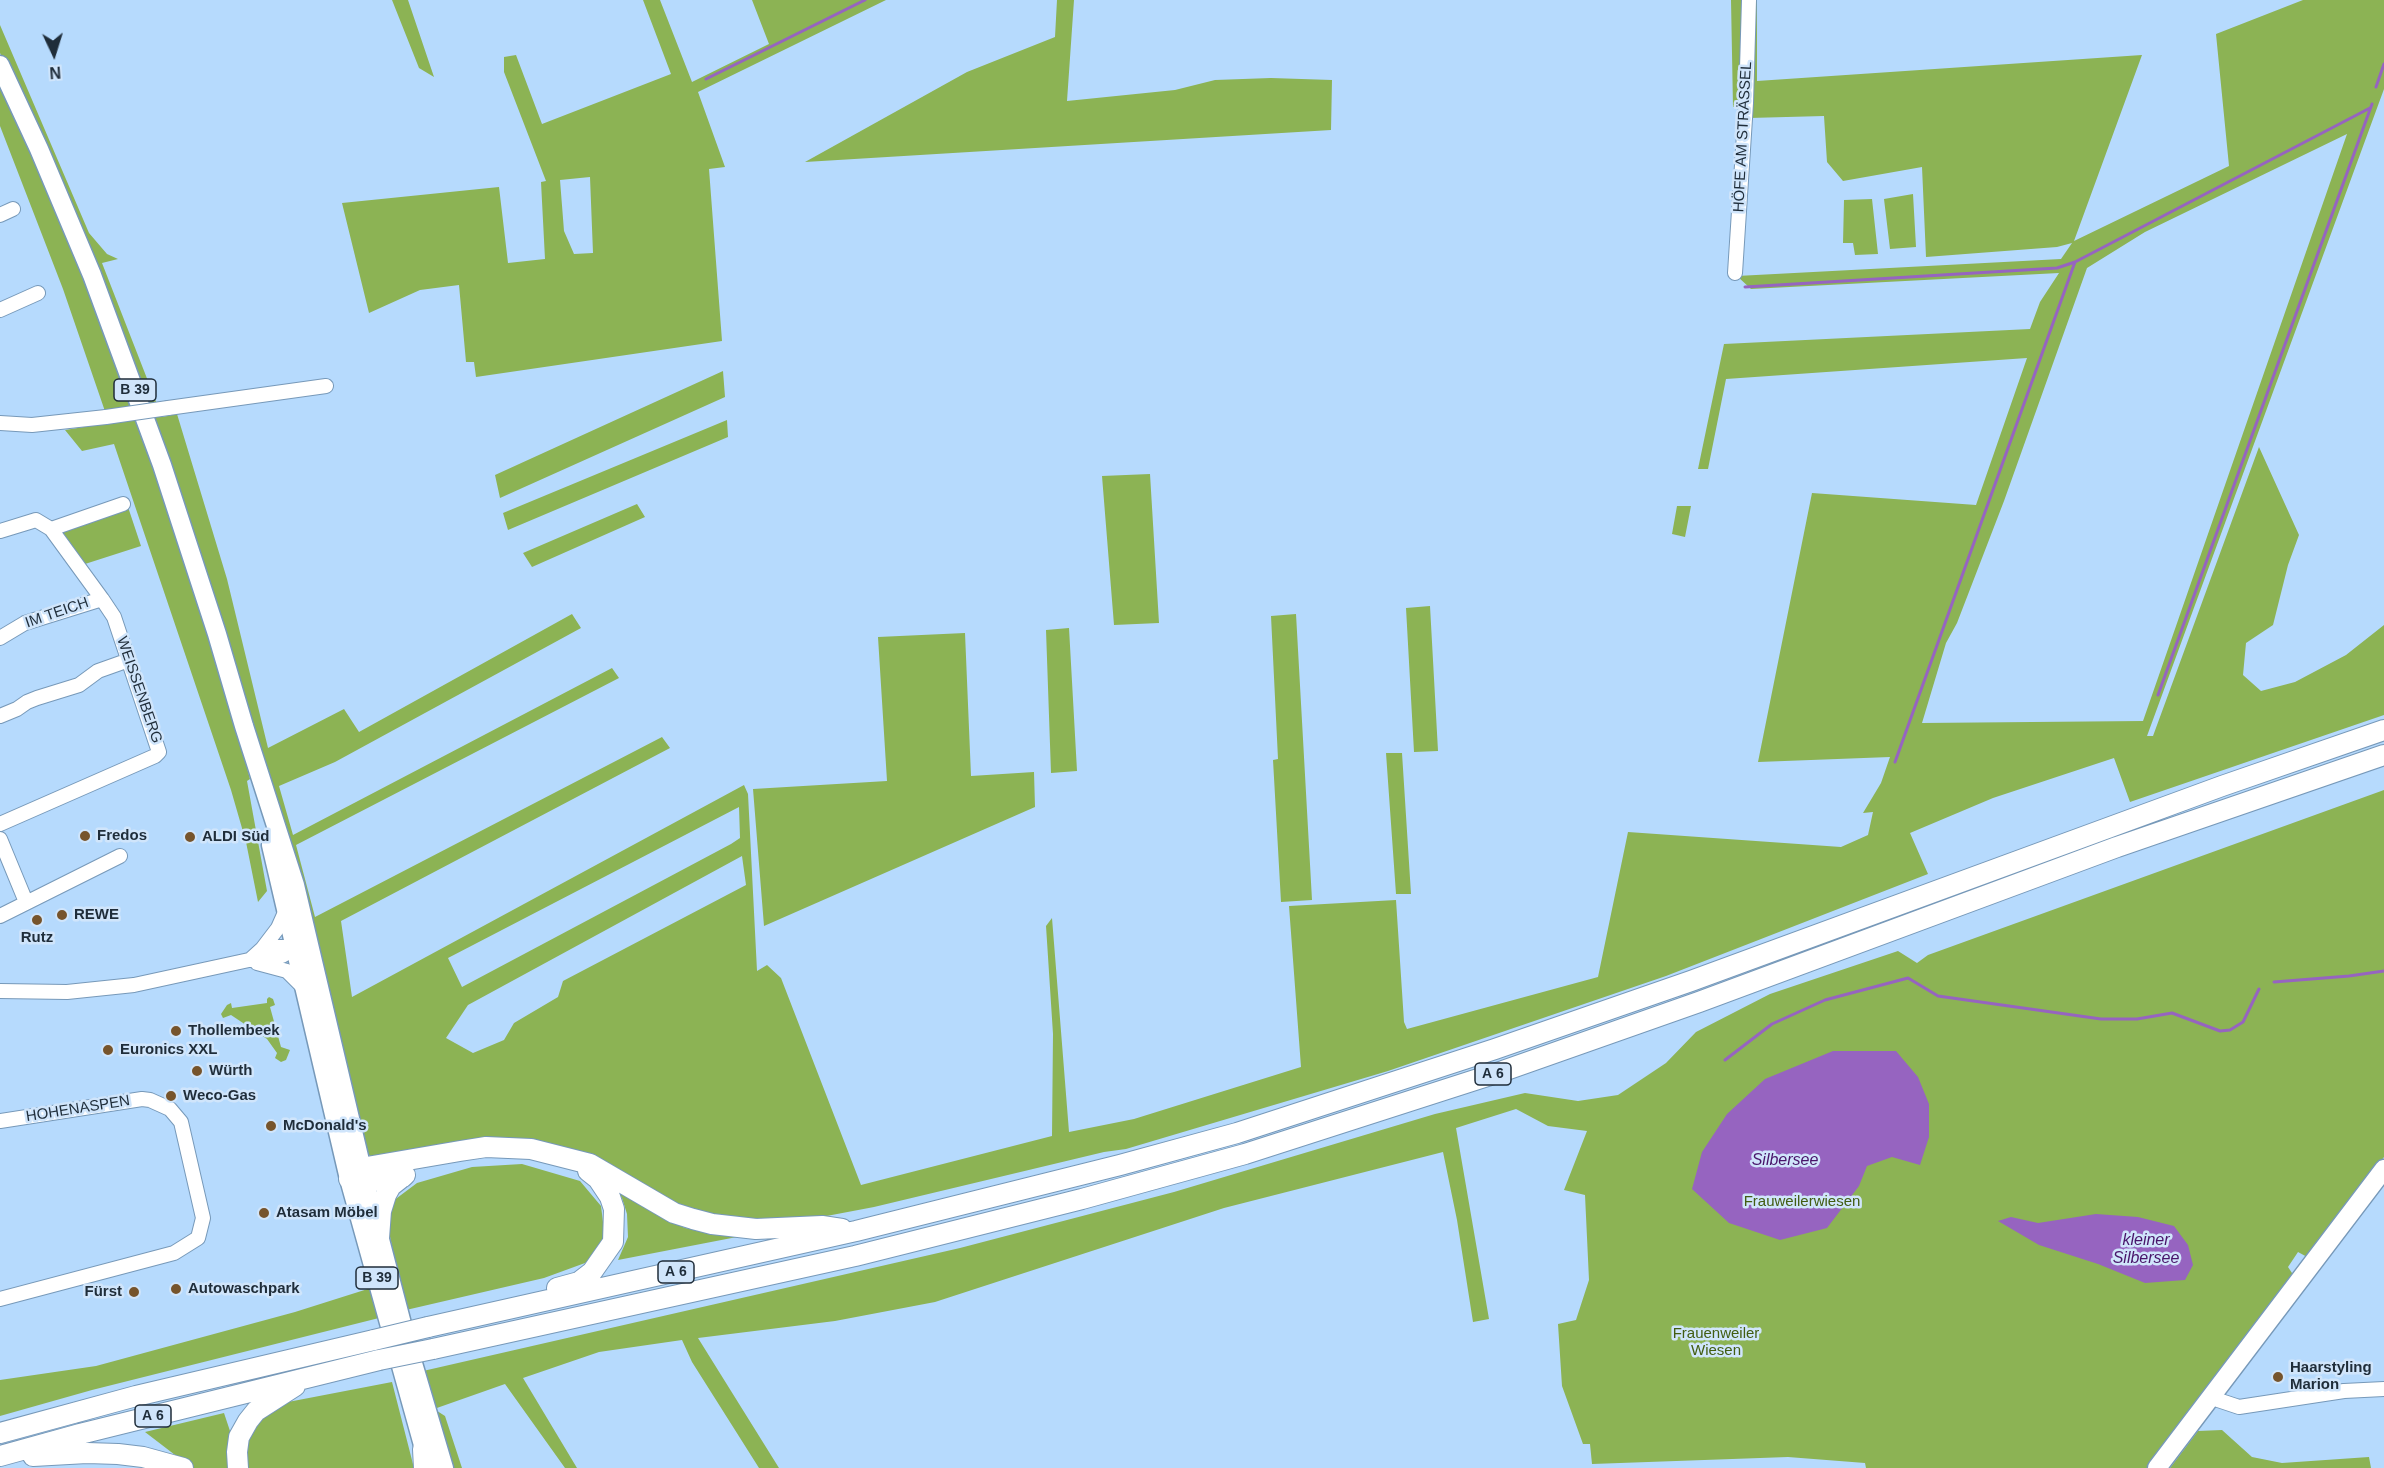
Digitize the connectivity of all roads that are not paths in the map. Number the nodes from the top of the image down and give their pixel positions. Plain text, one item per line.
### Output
1 (1749, 0) edge
2 (0, 65) edge
3 (1735, 273) dead end
4 (38, 294) dead end
5 (0, 310) edge
6 (326, 386) dead end
7 (0, 423) edge
8 (123, 504) dead end
9 (51, 529) junction
10 (0, 531) edge
11 (102, 599) junction
12 (0, 638) edge
13 (129, 660) junction
14 (0, 716) edge
15 (244, 726) junction
16 (2384, 730) edge
17 (2384, 755) edge
18 (0, 824) edge
19 (2, 847) edge
20 (120, 856) dead end
21 (26, 902) junction
22 (286, 910) junction
23 (0, 915) edge
24 (303, 943) junction
25 (262, 949) junction
26 (249, 960) junction
27 (304, 989) junction
28 (0, 991) edge
29 (0, 1121) edge
30 (460, 1151) junction
31 (574, 1160) junction
32 (2384, 1169) edge
33 (358, 1176) junction
34 (403, 1177) junction
35 (856, 1231) junction
36 (379, 1238) junction
37 (0, 1299) edge
38 (497, 1312) junction
39 (306, 1378) junction
40 (2384, 1389) edge
41 (2211, 1395) junction
42 (0, 1433) edge
43 (0, 1457) edge
44 (424, 1458) edge
45 (183, 1468) edge
46 (238, 1468) edge
47 (430, 1468) edge
48 (444, 1468) edge
49 (2157, 1468) edge

1 - 3 street, HÖFE AM STRÄSSEL
2 - 15 main road, B 39
4 - 5 street
6 - 7 street, bridge
8 - 9 street
9 - 10 street
9 - 11 street, WEISSENBERG
11 - 12 street, IM TEICH
11 - 13 street, WEISSENBERG
13 - 14 street
13 - 18 street, WEISSENBERG
15 - 22 main road, B 39
15 - 24 main road, B 39
16 - 35 highway, A 6
17 - 39 highway, A 6, bridge
19 - 21 street
20 - 21 street
21 - 23 street
22 - 24 main road, B 39
22 - 25 street
24 - 25 street
24 - 26 street
24 - 27 main road, B 39
24 - 33 main road, B 39
25 - 26 street
26 - 27 street
26 - 28 street
27 - 33 main road, B 39
29 - 37 street, HOHENASPEN
30 - 31 highway
30 - 33 highway
30 - 34 highway
31 - 35 highway
31 - 38 highway
32 - 41 main road
33 - 34 highway
33 - 36 main road, B 39
33 - 44 main road, B 39
34 - 36 highway
35 - 38 highway, A 6
36 - 48 main road, B 39
38 - 42 highway, A 6, bridge
39 - 43 highway, A 6
39 - 46 highway
40 - 41 street
41 - 49 main road
43 - 45 highway
44 - 47 main road

